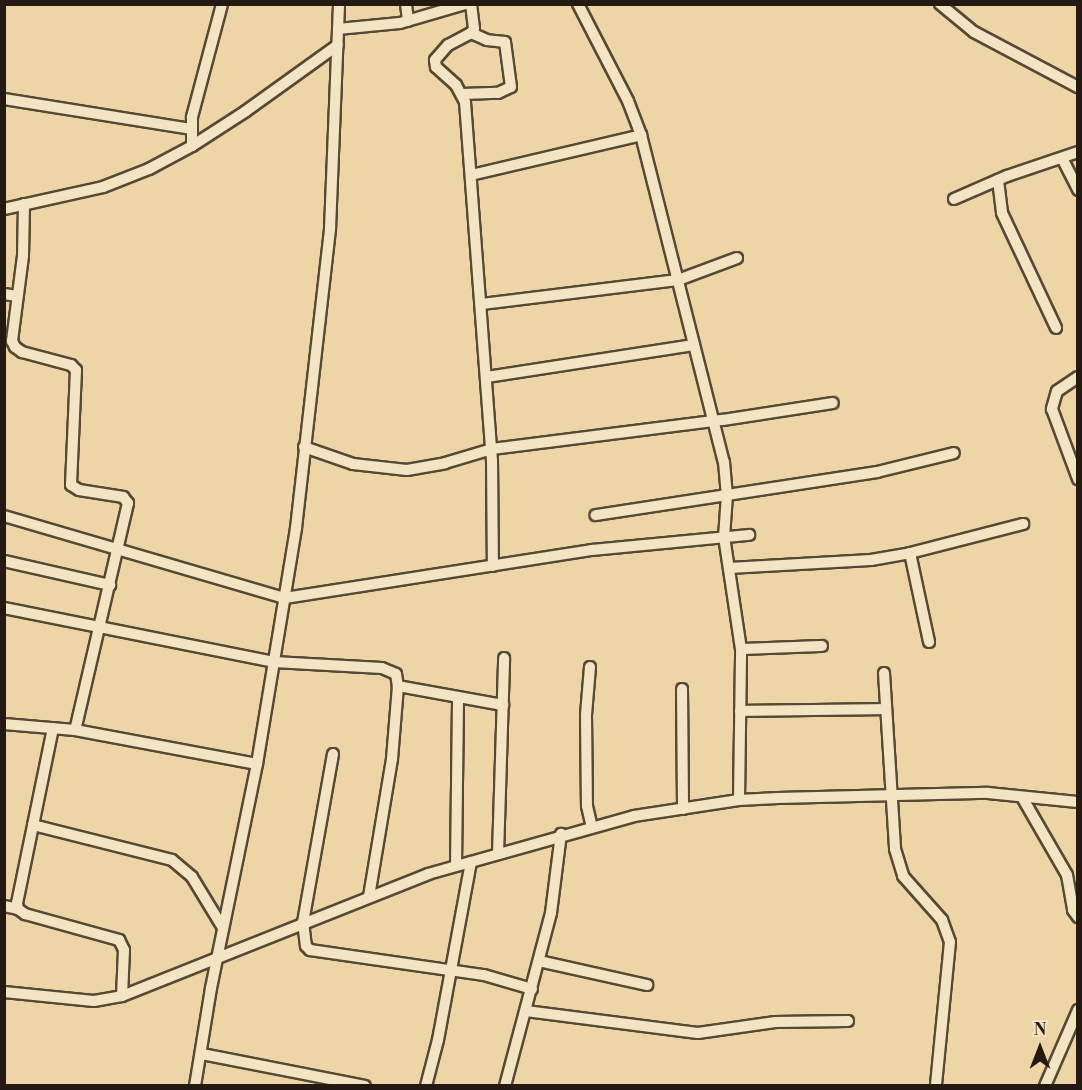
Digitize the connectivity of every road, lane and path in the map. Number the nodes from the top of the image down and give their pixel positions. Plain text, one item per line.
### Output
1 (339, 4) edge
2 (406, 4) edge
3 (471, 4) edge
4 (578, 4) edge
5 (940, 4) edge
6 (220, 5) edge
7 (464, 5) edge
8 (408, 21) junction
9 (338, 29) junction
10 (471, 33) junction
11 (338, 45) junction
12 (1077, 87) edge
13 (462, 94) junction
14 (4, 99) edge
15 (190, 129) junction
16 (641, 135) junction
17 (192, 146) junction
18 (1077, 152) edge
19 (1062, 158) junction
20 (471, 175) junction
21 (998, 180) junction
22 (1077, 190) edge
23 (954, 199) dead end
24 (24, 204) junction
25 (4, 209) edge
26 (737, 258) dead end
27 (678, 280) junction
28 (4, 294) edge
29 (17, 296) junction
30 (482, 304) junction
31 (1056, 328) dead end
32 (694, 345) junction
33 (487, 377) junction
34 (1077, 377) edge
35 (832, 403) dead end
36 (714, 421) junction
37 (304, 447) junction
38 (492, 449) junction
39 (954, 453) dead end
40 (1077, 479) edge
41 (727, 495) junction
42 (596, 515) dead end
43 (4, 516) edge
44 (1023, 524) dead end
45 (749, 535) dead end
46 (724, 537) junction
47 (118, 549) junction
48 (910, 553) junction
49 (4, 561) edge
50 (493, 566) junction
51 (729, 568) junction
52 (110, 585) junction
53 (285, 598) junction
54 (4, 608) edge
55 (100, 627) junction
56 (928, 642) dead end
57 (822, 646) dead end
58 (741, 649) junction
59 (504, 658) dead end
60 (274, 662) junction
61 (590, 667) dead end
62 (884, 673) dead end
63 (398, 686) junction
64 (682, 689) dead end
65 (458, 697) junction
66 (503, 705) junction
67 (886, 709) junction
68 (740, 711) junction
69 (4, 724) edge
70 (53, 728) junction
71 (75, 730) junction
72 (333, 754) dead end
73 (257, 764) junction
74 (892, 795) junction
75 (1023, 797) junction
76 (739, 800) junction
77 (1077, 802) edge
78 (683, 808) junction
79 (33, 825) junction
80 (592, 827) junction
81 (561, 834) junction
82 (498, 854) junction
83 (471, 862) junction
84 (456, 866) junction
85 (369, 897) junction
86 (4, 906) edge
87 (18, 909) junction
88 (1077, 917) edge
89 (303, 922) junction
90 (223, 928) junction
91 (217, 959) junction
92 (539, 961) junction
93 (451, 970) junction
94 (647, 985) dead end
95 (532, 989) junction
96 (4, 992) edge
97 (122, 996) junction
98 (1077, 1010) edge
99 (526, 1011) junction
100 (848, 1021) dead end
101 (201, 1054) junction
102 (198, 1084) edge
103 (365, 1086) edge
104 (426, 1086) edge
105 (505, 1086) edge
106 (936, 1086) edge
107 (1045, 1086) edge

1 - 9 street
2 - 8 street
3 - 10 street
4 - 16 street
5 - 12 street
6 - 15 street
7 - 8 street
8 - 9 street
9 - 11 street
10 - 13 street
10 - 13 street
11 - 17 street
11 - 37 street
13 - 20 street
14 - 15 street
15 - 17 street
16 - 20 street
16 - 27 street
17 - 24 street
18 - 19 street
19 - 21 street
19 - 22 street
20 - 30 street
21 - 23 street
21 - 31 street
24 - 25 street
24 - 29 street
26 - 27 street
27 - 30 street
27 - 32 street
28 - 29 street
29 - 47 street
30 - 33 street
32 - 33 street
32 - 36 street
33 - 38 street
34 - 40 street
35 - 36 street
36 - 38 street
36 - 41 street
37 - 38 street
37 - 53 street
38 - 50 street
39 - 41 street
41 - 42 street
41 - 46 street
43 - 47 street
44 - 48 street
45 - 46 street
46 - 50 street
46 - 51 street
47 - 52 street
47 - 53 street
48 - 51 street
48 - 56 street
49 - 52 street
50 - 53 street
51 - 58 street
52 - 55 street
53 - 60 street
54 - 55 street
55 - 60 street
55 - 71 street
57 - 58 street
58 - 68 street
59 - 66 street
60 - 63 street
60 - 73 street
61 - 80 street
62 - 67 street
63 - 65 street
63 - 85 street
64 - 78 street
65 - 66 street
65 - 84 street
66 - 82 street
67 - 68 street
67 - 74 street
68 - 76 street
69 - 70 street
70 - 71 street
70 - 79 street
71 - 73 street
72 - 89 street
73 - 90 street
74 - 75 street
74 - 76 street
74 - 106 street
75 - 77 street
75 - 88 street
76 - 78 street
78 - 80 street
79 - 87 street
79 - 90 street
80 - 81 street
81 - 82 street
81 - 92 street
82 - 83 street
83 - 84 street
83 - 93 street
84 - 85 street
85 - 89 street
86 - 87 street
87 - 97 street
89 - 91 street
89 - 93 street
90 - 91 street
91 - 97 street
91 - 101 street
92 - 94 street
92 - 95 street
93 - 95 street
93 - 104 street
95 - 99 street
96 - 97 street
98 - 107 street
99 - 100 street
99 - 105 street
101 - 102 street
101 - 103 street

